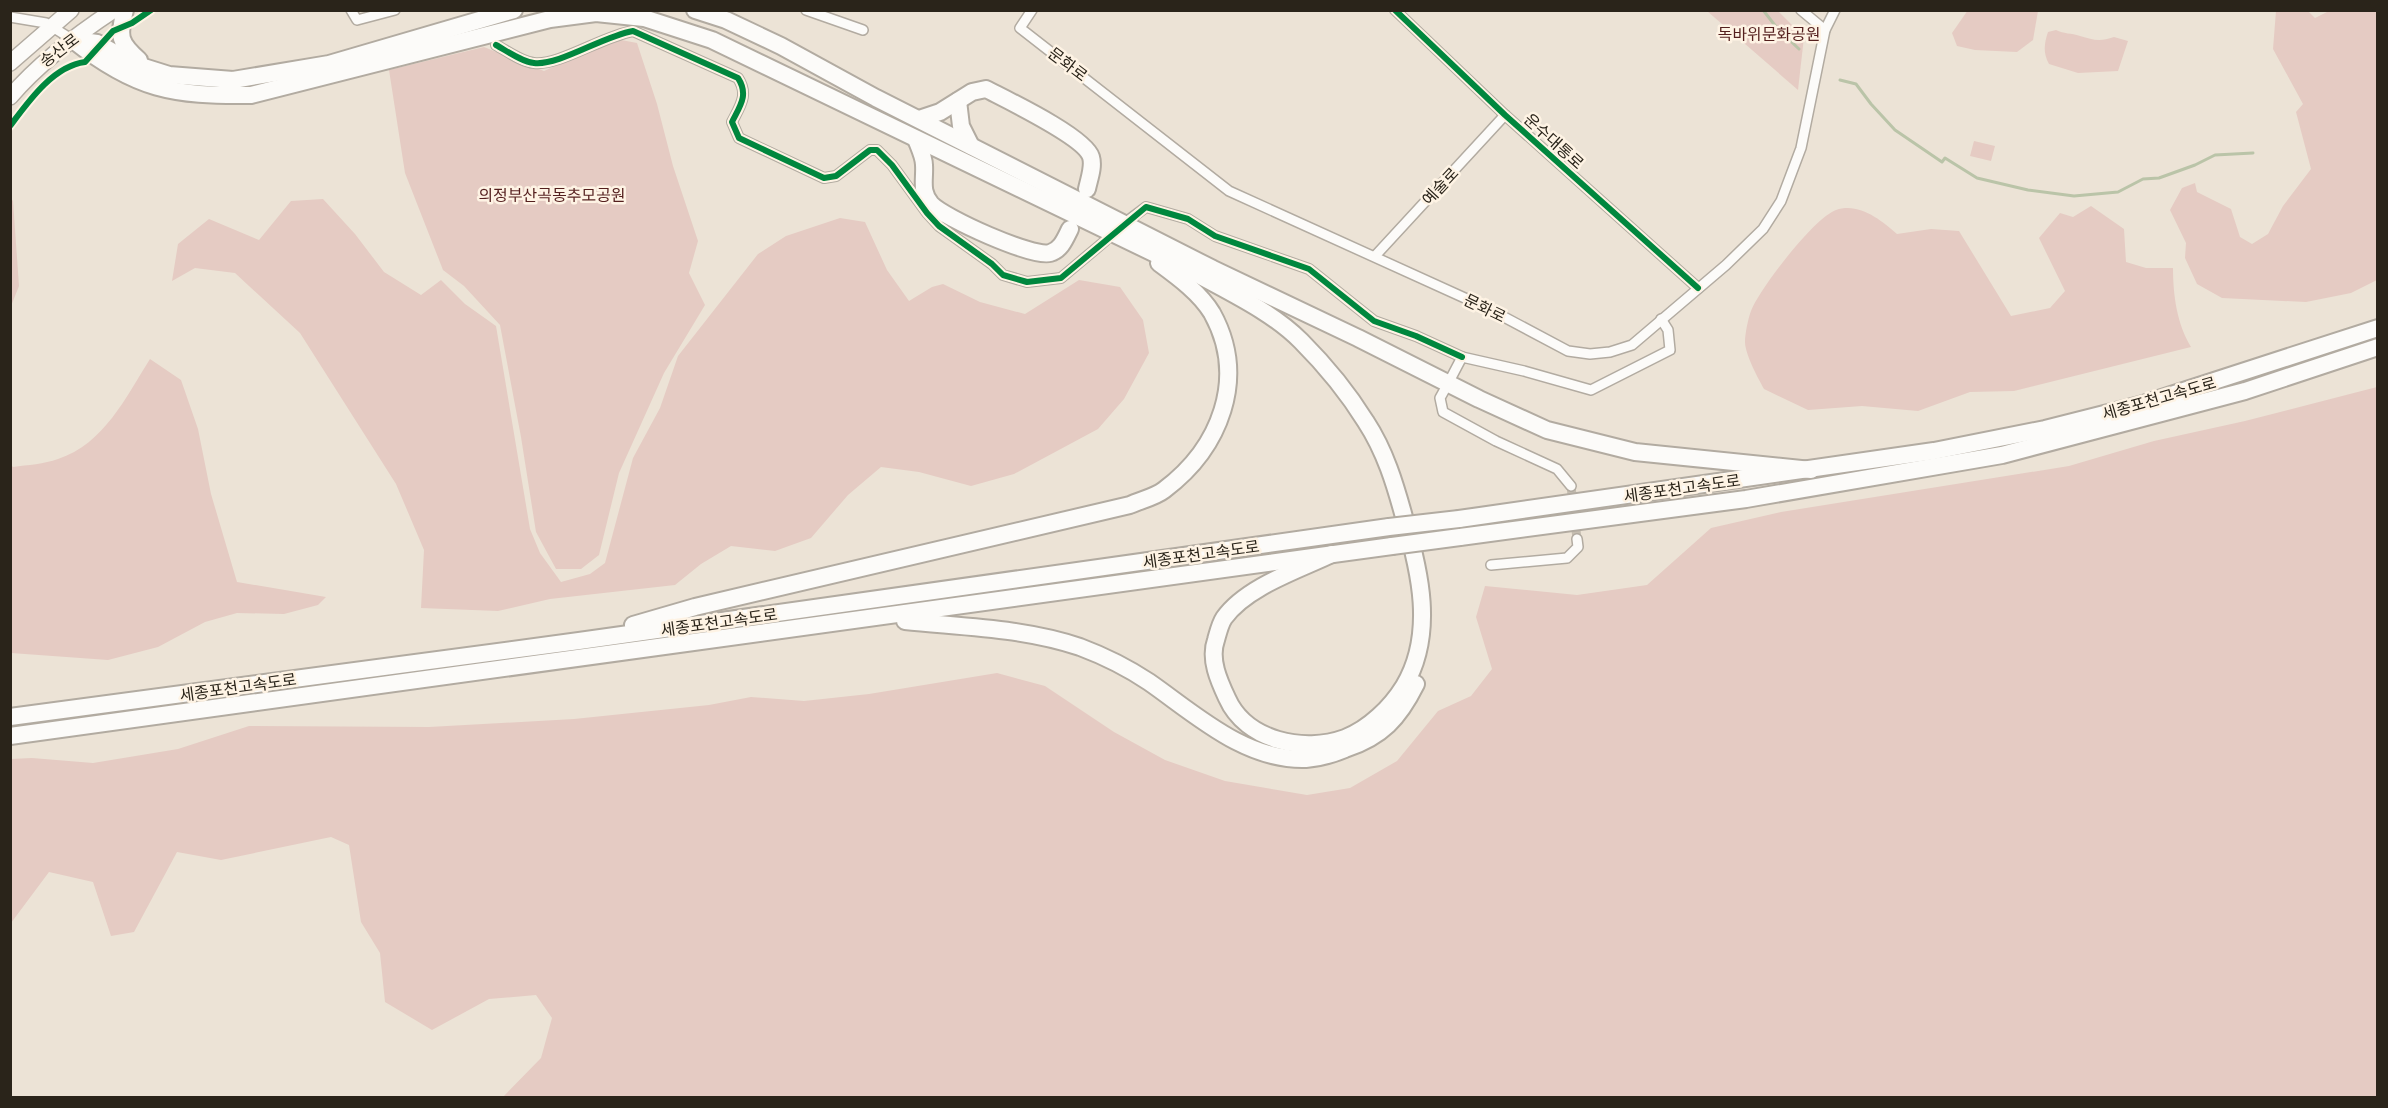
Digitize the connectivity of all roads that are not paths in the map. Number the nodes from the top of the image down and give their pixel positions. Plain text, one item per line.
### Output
1 (71, 10) edge
2 (114, 10) edge
3 (125, 10) edge
4 (351, 10) edge
5 (395, 10) edge
6 (514, 10) edge
7 (695, 10) edge
8 (806, 10) edge
9 (1032, 10) edge
10 (1395, 10) edge
11 (1801, 10) edge
12 (1835, 10) edge
13 (10, 17) edge
14 (52, 27) junction
15 (862, 30) dead end
16 (1825, 30) junction
17 (73, 40) junction
18 (496, 45) dead end
19 (10, 63) edge
20 (164, 73) junction
21 (10, 97) edge
22 (958, 101) junction
23 (1505, 115) junction
24 (919, 119) junction
25 (916, 139) junction
26 (971, 146) junction
27 (955, 157) junction
28 (923, 177) junction
29 (1087, 189) dead end
30 (1130, 219) dead end
31 (1070, 230) dead end
32 (1126, 240) junction
33 (1105, 241) dead end
34 (1375, 256) junction
35 (1213, 268) junction
36 (1698, 288) junction
37 (1661, 319) junction
38 (2378, 328) edge
39 (2378, 347) edge
40 (1462, 357) junction
41 (1451, 378) dead end
42 (1445, 389) dead end
43 (1811, 470) junction
44 (1571, 486) tunnel mouth
45 (1577, 539) dead end
46 (1332, 554) junction
47 (1491, 565) dead end
48 (880, 618) junction
49 (579, 641) junction
50 (10, 717) edge
51 (10, 736) edge

1 - 14 main road, 송산로
2 - 17 main road, 송산로
3 - 20 highway
4 - 5 street
6 - 20 highway
7 - 24 highway
8 - 15 street
9 - 34 street, 문화로
10 - 23 street, 운수대통로
11 - 16 street
12 - 16 street, 문화로
13 - 14 street
14 - 17 street
14 - 19 main road, 송산로
16 - 36 street, 문화로
17 - 20 highway
17 - 21 main road, 송산로
17 - 25 highway
18 - 33 street
22 - 24 highway
22 - 26 highway
22 - 29 highway
23 - 34 street, 예술로
23 - 36 street, 운수대통로
24 - 26 highway
25 - 27 highway
25 - 28 highway
26 - 35 highway
27 - 28 highway
27 - 32 highway
28 - 31 highway
30 - 40 street
32 - 46 highway
32 - 49 highway
34 - 37 street, 문화로
35 - 43 highway
35 - 48 highway
36 - 37 street, 문화로
37 - 40 street
38 - 43 highway, 세종포천고속도로
39 - 46 highway, 세종포천고속도로, bridge
40 - 41 street
42 - 44 street
43 - 49 highway, 세종포천고속도로, bridge
45 - 47 street
46 - 48 highway, 세종포천고속도로
48 - 51 highway, 세종포천고속도로
49 - 50 highway, 세종포천고속도로

